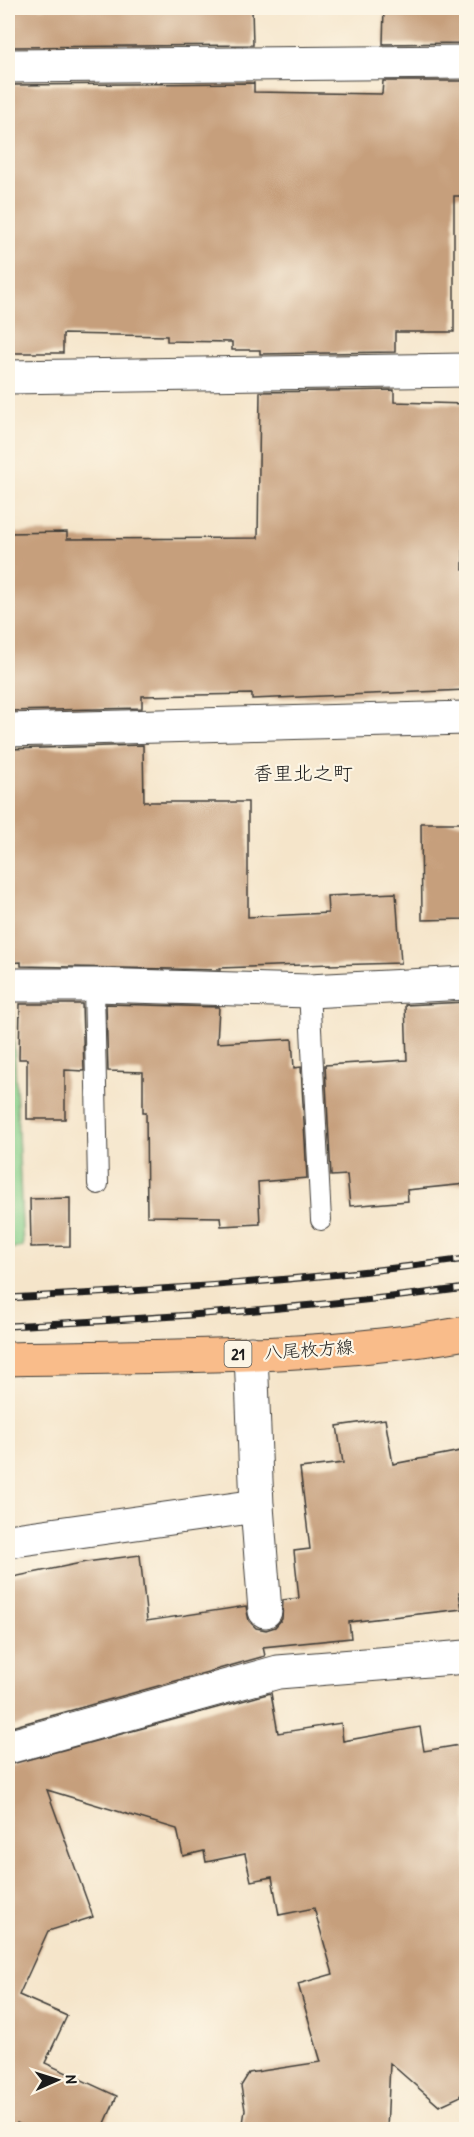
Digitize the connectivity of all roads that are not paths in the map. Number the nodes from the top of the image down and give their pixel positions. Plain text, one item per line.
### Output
1 (466, 62) edge
2 (8, 66) edge
3 (466, 370) edge
4 (8, 377) edge
5 (466, 718) edge
6 (8, 729) edge
7 (466, 982) edge
8 (8, 985) edge
9 (94, 985) junction
10 (309, 991) junction
11 (98, 1184) dead end
12 (321, 1220) dead end
13 (466, 1333) edge
14 (251, 1353) junction
15 (8, 1359) edge
16 (257, 1506) junction
17 (8, 1541) edge
18 (265, 1611) dead end
19 (466, 1657) edge
20 (8, 1747) edge

1 - 2 street
3 - 4 street
5 - 6 street
7 - 10 street
8 - 9 street
9 - 10 street
9 - 11 lane
10 - 12 lane
13 - 14 main road, 八尾枚方線 / 21
14 - 15 main road, 八尾枚方線 / 21
14 - 16 street
16 - 17 street
16 - 18 street
19 - 20 street

